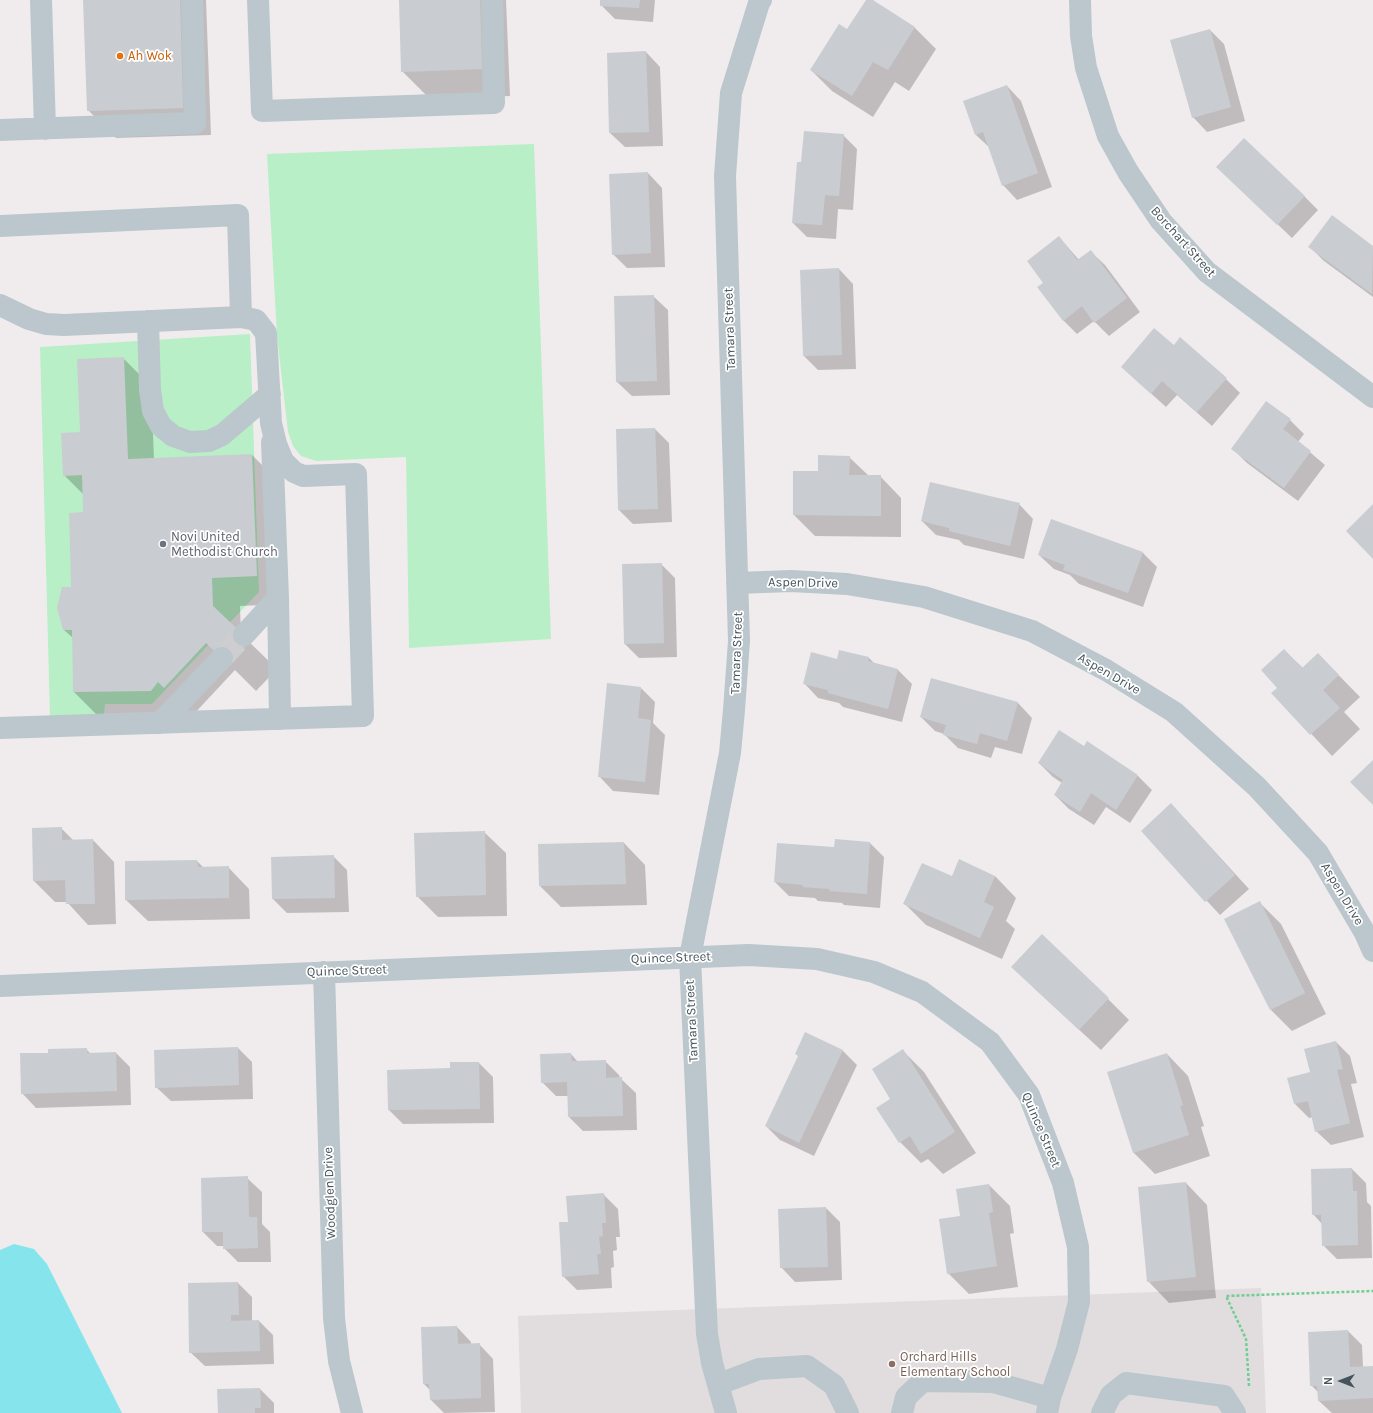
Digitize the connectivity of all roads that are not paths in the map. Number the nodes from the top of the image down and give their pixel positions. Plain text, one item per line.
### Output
1 (41, 0) edge
2 (192, 0) edge
3 (258, 0) edge
4 (492, 0) edge
5 (1080, 0) edge
6 (759, 1) edge
7 (45, 129) junction
8 (0, 130) edge
9 (0, 226) edge
10 (0, 305) edge
11 (241, 316) junction
12 (148, 321) junction
13 (270, 394) junction
14 (1373, 397) edge
15 (271, 423) junction
16 (737, 583) junction
17 (278, 598) junction
18 (244, 635) tunnel mouth
19 (222, 658) tunnel mouth
20 (280, 719) junction
21 (160, 723) junction
22 (0, 728) edge
23 (1373, 951) edge
24 (690, 957) junction
25 (324, 972) junction
26 (0, 986) edge
27 (719, 1384) junction
28 (1048, 1405) edge
29 (352, 1413) edge
30 (726, 1413) edge
31 (848, 1413) edge
32 (902, 1413) edge
33 (1102, 1413) edge
34 (1235, 1413) edge

1 - 7 street
2 - 7 street
3 - 4 street
5 - 14 street, Borchart Street
6 - 16 street, Tamara Street
7 - 8 street
9 - 11 street
10 - 12 street
11 - 12 street
11 - 13 street
12 - 13 street
13 - 15 street
15 - 17 street
15 - 20 street
16 - 23 street, Aspen Drive
16 - 24 street, Tamara Street
17 - 18 street
17 - 20 street
19 - 21 street
20 - 21 street
21 - 22 street
24 - 25 street, Quince Street
24 - 27 street, Tamara Street
24 - 28 street, Quince Street
25 - 26 street, Quince Street
25 - 29 street, Woodglen Drive
27 - 30 street, Tamara Street
27 - 31 street
28 - 32 street
33 - 34 street

